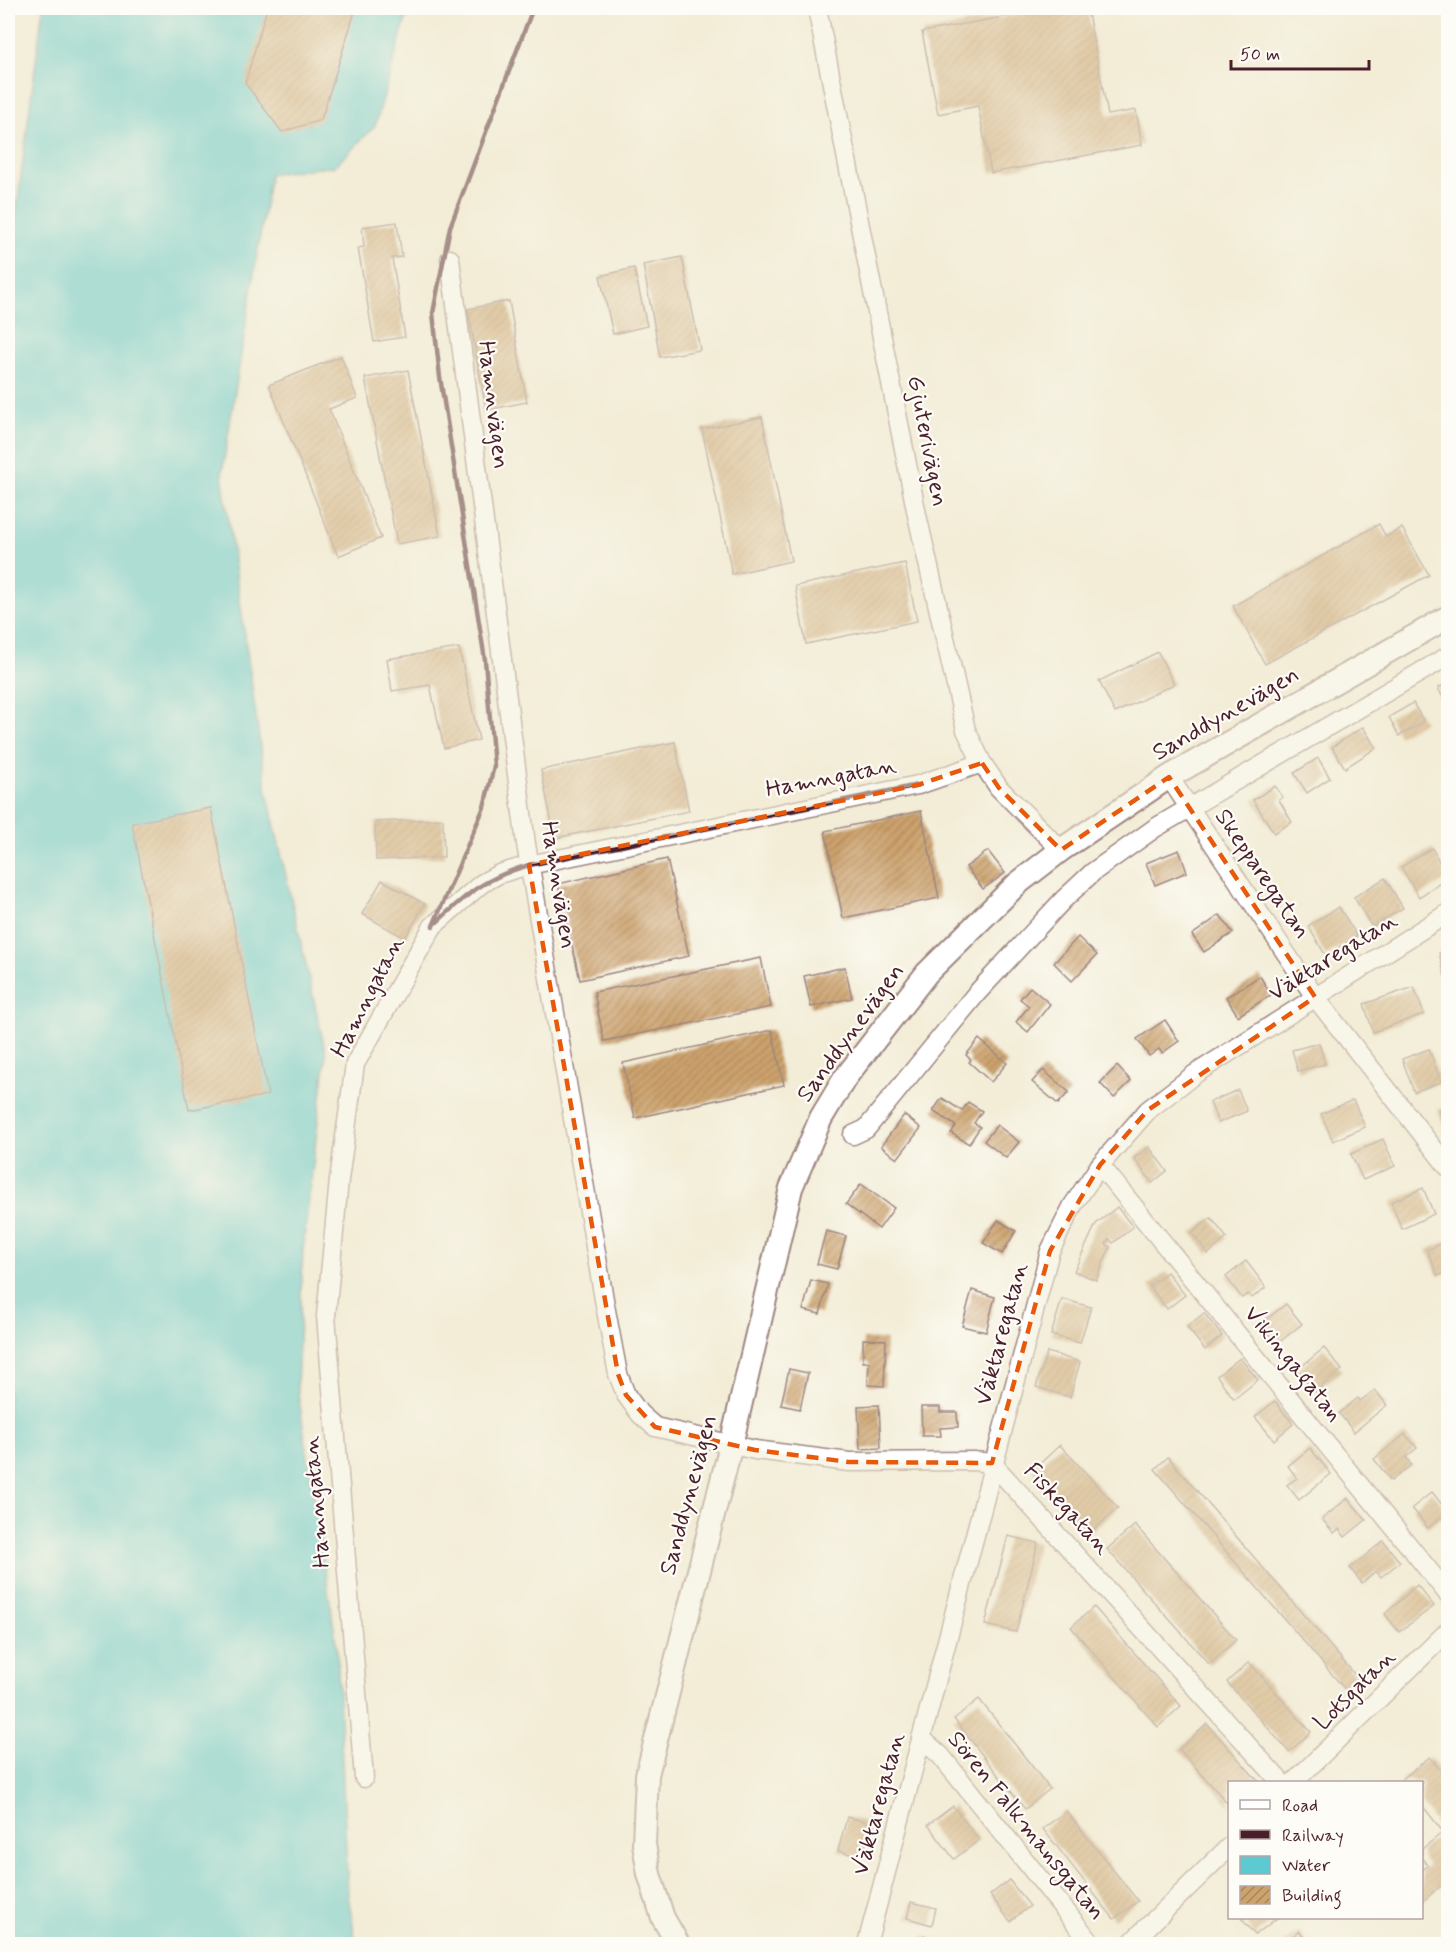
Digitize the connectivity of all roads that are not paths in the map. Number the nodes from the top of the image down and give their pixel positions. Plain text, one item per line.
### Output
1 (817, 8) edge
2 (450, 259) dead end
3 (1449, 617) edge
4 (1449, 656) edge
5 (982, 763) junction
6 (1169, 777) junction
7 (1190, 809) junction
8 (1061, 850) junction
9 (530, 865) junction
10 (1449, 913) edge
11 (1315, 997) junction
12 (854, 1135) dead end
13 (1100, 1165) junction
14 (1449, 1167) edge
15 (731, 1445) junction
16 (992, 1463) junction
17 (1449, 1594) edge
18 (1449, 1631) edge
19 (921, 1738) junction
20 (364, 1778) dead end
21 (1280, 1781) edge
22 (1295, 1781) edge
23 (1228, 1848) edge
24 (678, 1944) edge
25 (867, 1944) edge
26 (1092, 1944) edge
27 (1130, 1944) edge

1 - 5 street, Gjuterivägen
2 - 9 street, Hamnvägen
3 - 6 street, Sanddynevägen
4 - 7 street
5 - 8 street, Gjuterivägen
5 - 9 street, Hamngatan
6 - 7 street, Skepparegatan
6 - 8 street, Sanddynevägen
7 - 11 street, Skepparegatan
7 - 12 street
8 - 15 street, Sanddynevägen
9 - 15 street, Hamnvägen
9 - 20 street, Hamngatan
10 - 11 street, Väktaregatan
11 - 13 street, Väktaregatan
11 - 14 street, Skepparegatan
13 - 16 street, Väktaregatan
13 - 17 street, Vikingagatan
15 - 16 street, Fiskegatan
15 - 24 street, Sanddynevägen
16 - 19 street, Väktaregatan
16 - 21 street, Fiskegatan
18 - 22 street, Lotsgatan
19 - 25 street, Väktaregatan
19 - 26 street, Sören Falkmansgatan
23 - 27 street

